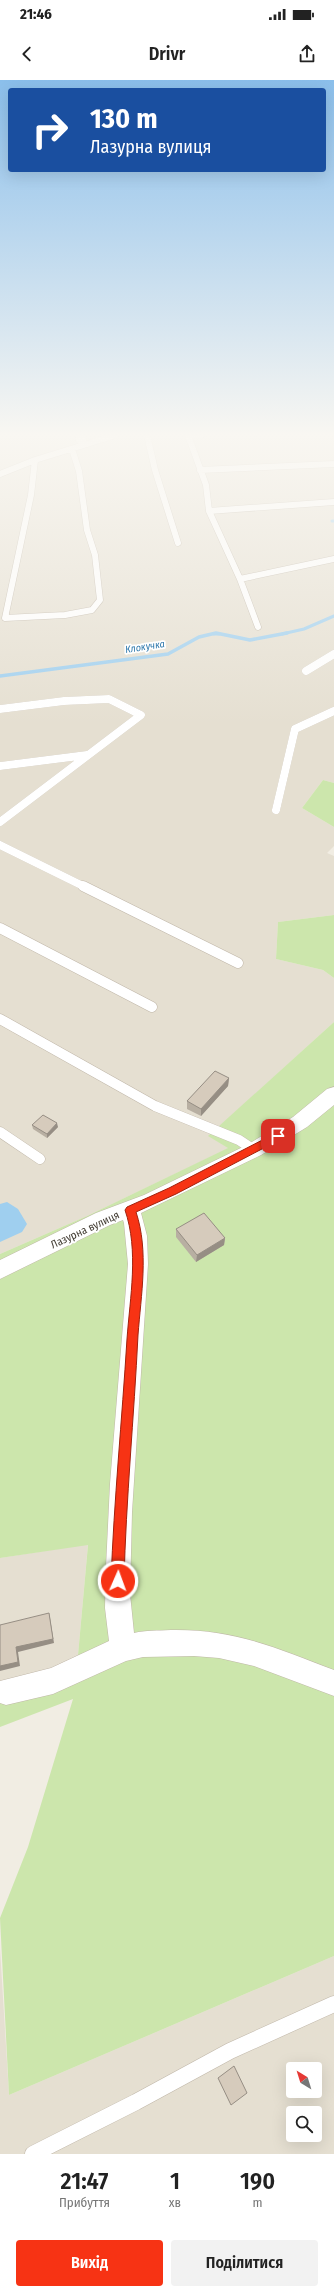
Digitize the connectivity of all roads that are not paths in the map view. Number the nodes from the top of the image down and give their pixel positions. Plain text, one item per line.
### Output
1 (23, 532) edge
2 (88, 532) edge
3 (174, 532) edge
4 (218, 532) edge
5 (178, 543) dead end
6 (334, 559) edge
7 (240, 579) junction
8 (258, 627) dead end
9 (334, 654) edge
10 (306, 671) dead end
11 (0, 709) edge
12 (334, 711) edge
13 (88, 755) junction
14 (0, 766) edge
15 (276, 810) dead end
16 (0, 822) edge
17 (0, 845) edge
18 (0, 928) edge
19 (238, 963) dead end
20 (152, 1007) dead end
21 (0, 1019) edge
22 (334, 1094) edge
23 (0, 1132) edge
24 (254, 1150) junction
25 (40, 1159) dead end
26 (130, 1210) junction
27 (0, 1270) edge
28 (124, 1648) junction
29 (334, 1683) edge
30 (6, 1692) dead end
31 (334, 2004) edge
32 (33, 2154) edge

1 - 2 lane
3 - 5 lane
4 - 7 lane
6 - 7 lane
7 - 8 lane
9 - 10 lane
11 - 13 lane
12 - 15 lane
13 - 14 lane
13 - 16 lane
17 - 19 lane
18 - 20 lane
21 - 24 lane
22 - 24 street, Лазурна вулиця
23 - 25 lane
24 - 26 street, Лазурна вулиця
26 - 27 street, Лазурна вулиця
26 - 28 street
28 - 29 street
28 - 30 street
31 - 32 lane

